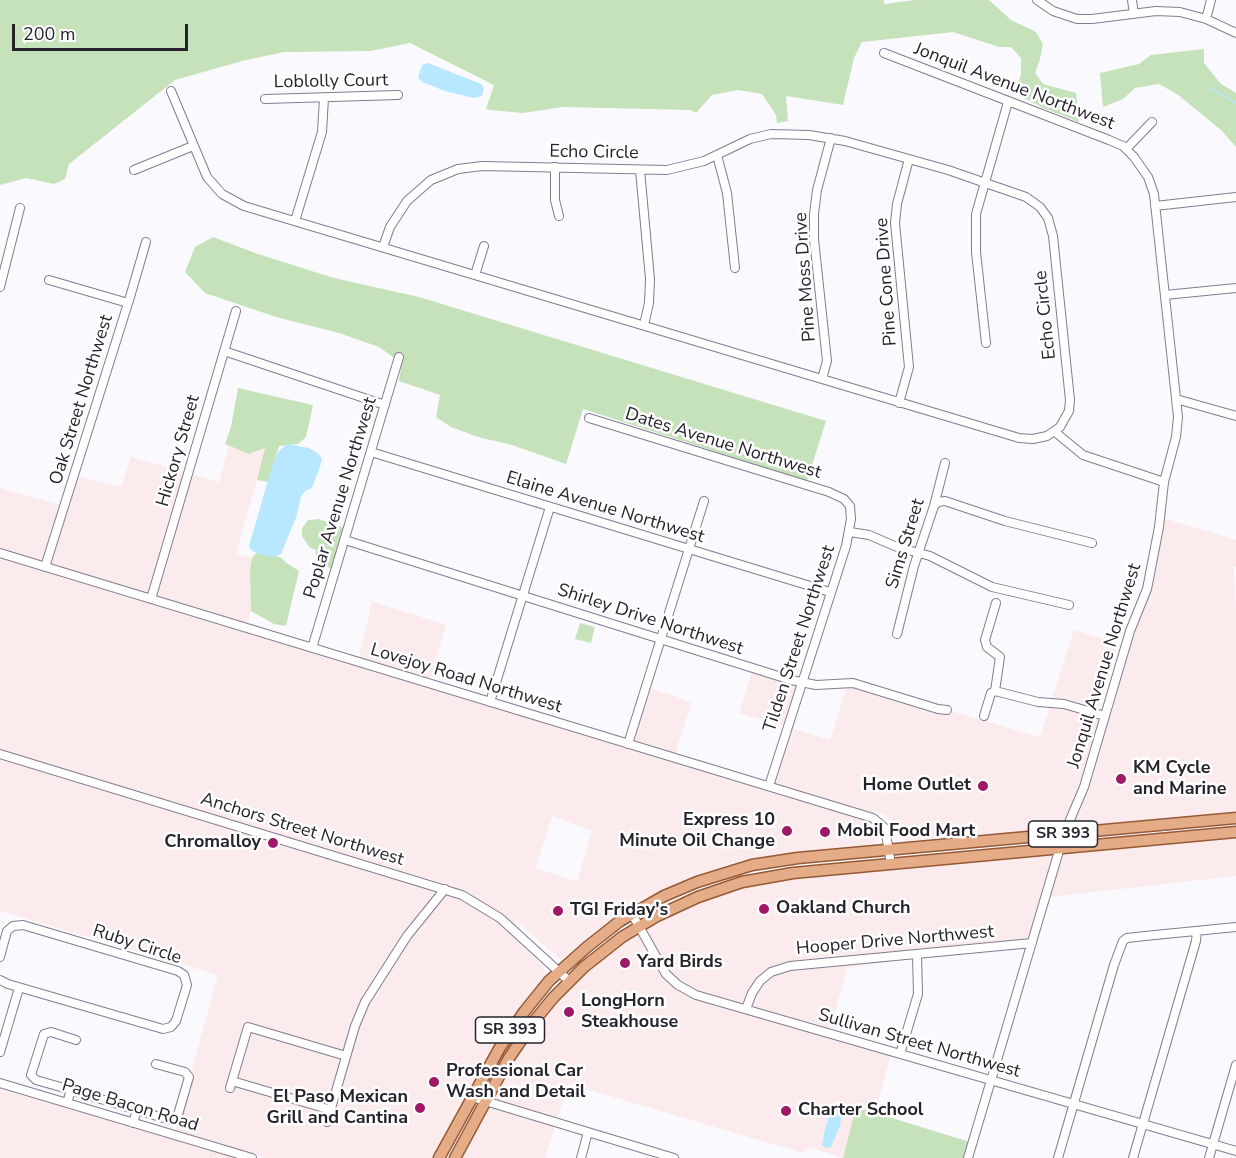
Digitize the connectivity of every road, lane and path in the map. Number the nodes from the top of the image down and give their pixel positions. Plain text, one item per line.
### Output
1 (1037, 0) edge
2 (1132, 0) edge
3 (1211, 0) edge
4 (1134, 14) junction
5 (1206, 19) junction
6 (1236, 33) edge
7 (884, 53) dead end
8 (171, 91) dead end
9 (398, 95) dead end
10 (324, 98) junction
11 (265, 99) dead end
12 (1008, 102) junction
13 (1152, 122) dead end
14 (831, 138) junction
15 (193, 146) junction
16 (1126, 149) junction
17 (717, 155) junction
18 (909, 159) junction
19 (555, 167) junction
20 (134, 170) dead end
21 (639, 170) junction
22 (985, 183) junction
23 (1236, 197) edge
24 (1155, 206) junction
25 (20, 208) dead end
26 (559, 216) dead end
27 (295, 221) junction
28 (146, 242) dead end
29 (484, 246) dead end
30 (383, 247) junction
31 (735, 268) dead end
32 (475, 275) junction
33 (49, 280) dead end
34 (0, 287) edge
35 (1236, 288) edge
36 (1165, 295) junction
37 (128, 303) junction
38 (236, 310) dead end
39 (644, 325) junction
40 (986, 343) dead end
41 (224, 351) junction
42 (399, 357) dead end
43 (822, 379) junction
44 (1176, 399) junction
45 (899, 403) junction
46 (385, 405) junction
47 (1236, 416) edge
48 (589, 418) dead end
49 (1055, 432) junction
50 (371, 452) junction
51 (945, 463) dead end
52 (1164, 482) junction
53 (846, 500) joint
54 (704, 501) dead end
55 (934, 506) junction
56 (550, 507) junction
57 (850, 532) junction
58 (345, 540) junction
59 (1092, 543) dead end
60 (690, 550) junction
61 (918, 552) junction
62 (0, 553) edge
63 (45, 567) junction
64 (830, 592) junction
65 (522, 595) junction
66 (151, 599) junction
67 (996, 603) dead end
68 (1069, 605) dead end
69 (897, 634) dead end
70 (662, 639) junction
71 (312, 648) junction
72 (802, 682) junction
73 (995, 691) junction
74 (490, 702) junction
75 (947, 710) dead end
76 (984, 716) dead end
77 (1105, 716) junction
78 (628, 744) junction
79 (0, 754) edge
80 (769, 786) junction
81 (1233, 818) edge
82 (1234, 832) edge
83 (1064, 834) junction
84 (1060, 848) junction
85 (889, 849) junction
86 (891, 864) junction
87 (731, 871) junction
88 (735, 884) junction
89 (445, 889) junction
90 (632, 914) junction
91 (638, 926) junction
92 (1236, 927) edge
93 (1197, 931) junction
94 (1032, 943) junction
95 (917, 955) junction
96 (0, 957) edge
97 (560, 972) junction
98 (0, 980) edge
99 (569, 981) junction
100 (19, 987) junction
101 (746, 1009) junction
102 (76, 1040) dead end
103 (0, 1052) edge
104 (900, 1054) junction
105 (346, 1056) junction
106 (156, 1064) dead end
107 (1236, 1065) edge
108 (991, 1080) junction
109 (0, 1083) edge
110 (71, 1090) junction
111 (472, 1097) junction
112 (486, 1101) junction
113 (67, 1103) junction
114 (1074, 1104) junction
115 (136, 1110) junction
116 (331, 1110) junction
117 (327, 1122) dead end
118 (133, 1123) junction
119 (1143, 1124) junction
120 (588, 1132) junction
121 (1213, 1144) junction
122 (1236, 1151) edge
123 (664, 1157) edge
124 (252, 1158) edge
125 (439, 1158) edge
126 (455, 1158) edge
127 (581, 1158) edge
128 (674, 1158) edge
129 (968, 1158) edge
130 (1058, 1158) edge
131 (1133, 1158) edge
132 (1209, 1158) edge

1 - 4 street
2 - 4 street
3 - 5 street
4 - 5 street
5 - 6 street
7 - 12 street, Jonquil Avenue Northwest
8 - 15 street
9 - 10 street, Loblolly Court
10 - 11 street, Loblolly Court
10 - 27 street
12 - 16 street, Jonquil Avenue Northwest
12 - 22 street
13 - 16 street
14 - 17 street, Echo Circle
14 - 18 street, Echo Circle
14 - 43 street, Pine Moss Drive
15 - 20 street
15 - 27 street
16 - 24 street, Jonquil Avenue Northwest
17 - 21 street, Echo Circle
17 - 31 street
18 - 22 street, Echo Circle
18 - 45 street, Pine Cone Drive
19 - 21 street, Echo Circle
19 - 26 street
19 - 30 street, Echo Circle
21 - 39 street
22 - 40 street
22 - 49 street, Echo Circle
23 - 24 street
24 - 36 street, Jonquil Avenue Northwest
25 - 34 street
27 - 30 street
28 - 37 street, Oak Street Northwest
29 - 32 street
30 - 32 street
32 - 39 street
33 - 37 street
35 - 36 street
36 - 44 street, Jonquil Avenue Northwest
37 - 63 street, Oak Street Northwest
38 - 41 street, Hickory Street
39 - 43 street
41 - 46 street
41 - 66 street, Hickory Street
42 - 46 street, Poplar Avenue Northwest
43 - 45 street
44 - 47 street
44 - 52 street, Jonquil Avenue Northwest
45 - 49 street
46 - 50 street, Poplar Avenue Northwest
48 - 53 street, Dates Avenue Northwest
49 - 52 street
50 - 56 street, Elaine Avenue Northwest
50 - 58 street, Poplar Avenue Northwest
51 - 55 street, Sims Street
52 - 77 street, Jonquil Avenue Northwest
53 - 57 street, Tilden Street Northwest
54 - 60 street
55 - 59 street
55 - 61 street, Sims Street
56 - 60 street, Elaine Avenue Northwest
56 - 65 street
57 - 61 street
57 - 64 street, Tilden Street Northwest
58 - 65 street, Shirley Drive Northwest
58 - 71 street, Poplar Avenue Northwest
60 - 64 street, Elaine Avenue Northwest
60 - 70 street
61 - 68 street
61 - 69 street, Sims Street
62 - 63 street, Lovejoy Road Northwest
63 - 66 street, Lovejoy Road Northwest
64 - 72 street, Tilden Street Northwest
65 - 70 street, Shirley Drive Northwest
65 - 74 street
66 - 71 street, Lovejoy Road Northwest
67 - 73 street
70 - 72 street, Shirley Drive Northwest
70 - 78 street
71 - 74 street, Lovejoy Road Northwest
72 - 75 street, Shirley Drive Northwest
72 - 80 street, Tilden Street Northwest
73 - 76 street
73 - 77 street
74 - 78 street, Lovejoy Road Northwest
77 - 83 street, Jonquil Avenue Northwest
78 - 80 street, Lovejoy Road Northwest
79 - 89 street, Anchors Street Northwest
80 - 85 street, Lovejoy Road Northwest
81 - 82 main road
81 - 83 main road, SR 393
82 - 84 main road, SR 393
83 - 84 street, Jonquil Avenue Northwest
83 - 85 main road, SR 393
84 - 86 main road, SR 393
84 - 94 street, Jonquil Avenue Northwest
85 - 86 street, Lovejoy Road Northwest
85 - 87 main road, SR 393
86 - 88 main road, SR 393
87 - 88 main road
87 - 90 main road, SR 393
88 - 91 main road, SR 393
89 - 97 street, Anchors Street Northwest
89 - 105 street
90 - 91 street, Sullivan Street Northwest
90 - 97 main road, SR 393
91 - 99 main road, SR 393
91 - 101 street, Sullivan Street Northwest
92 - 93 street
93 - 114 street
93 - 119 street
94 - 95 street, Hooper Drive Northwest
94 - 108 street, Jonquil Avenue Northwest
95 - 101 street, Hooper Drive Northwest
95 - 104 street
96 - 100 street, Ruby Circle
97 - 99 street, Anchors Street Northwest
97 - 111 main road, SR 393
98 - 100 street, Ruby Circle
99 - 112 main road, SR 393
100 - 103 street
101 - 104 street, Sullivan Street Northwest
102 - 110 street
104 - 108 street, Sullivan Street Northwest
105 - 116 street
105 - 116 street
106 - 115 street
107 - 121 street
108 - 114 street, Sullivan Street Northwest
108 - 129 street, Jonquil Avenue Northwest
109 - 113 street, Page Bacon Road
110 - 113 street
110 - 115 street
111 - 112 street
111 - 125 main road, SR 393
112 - 120 street
112 - 126 main road, SR 393
113 - 118 street, Page Bacon Road
114 - 119 street, Sullivan Street Northwest
114 - 130 street
115 - 118 street
116 - 117 street
118 - 124 street, Page Bacon Road
119 - 121 street, Sullivan Street Northwest
119 - 131 street
120 - 123 street
120 - 127 street
121 - 122 street, Sullivan Street Northwest
121 - 132 street
123 - 128 street

